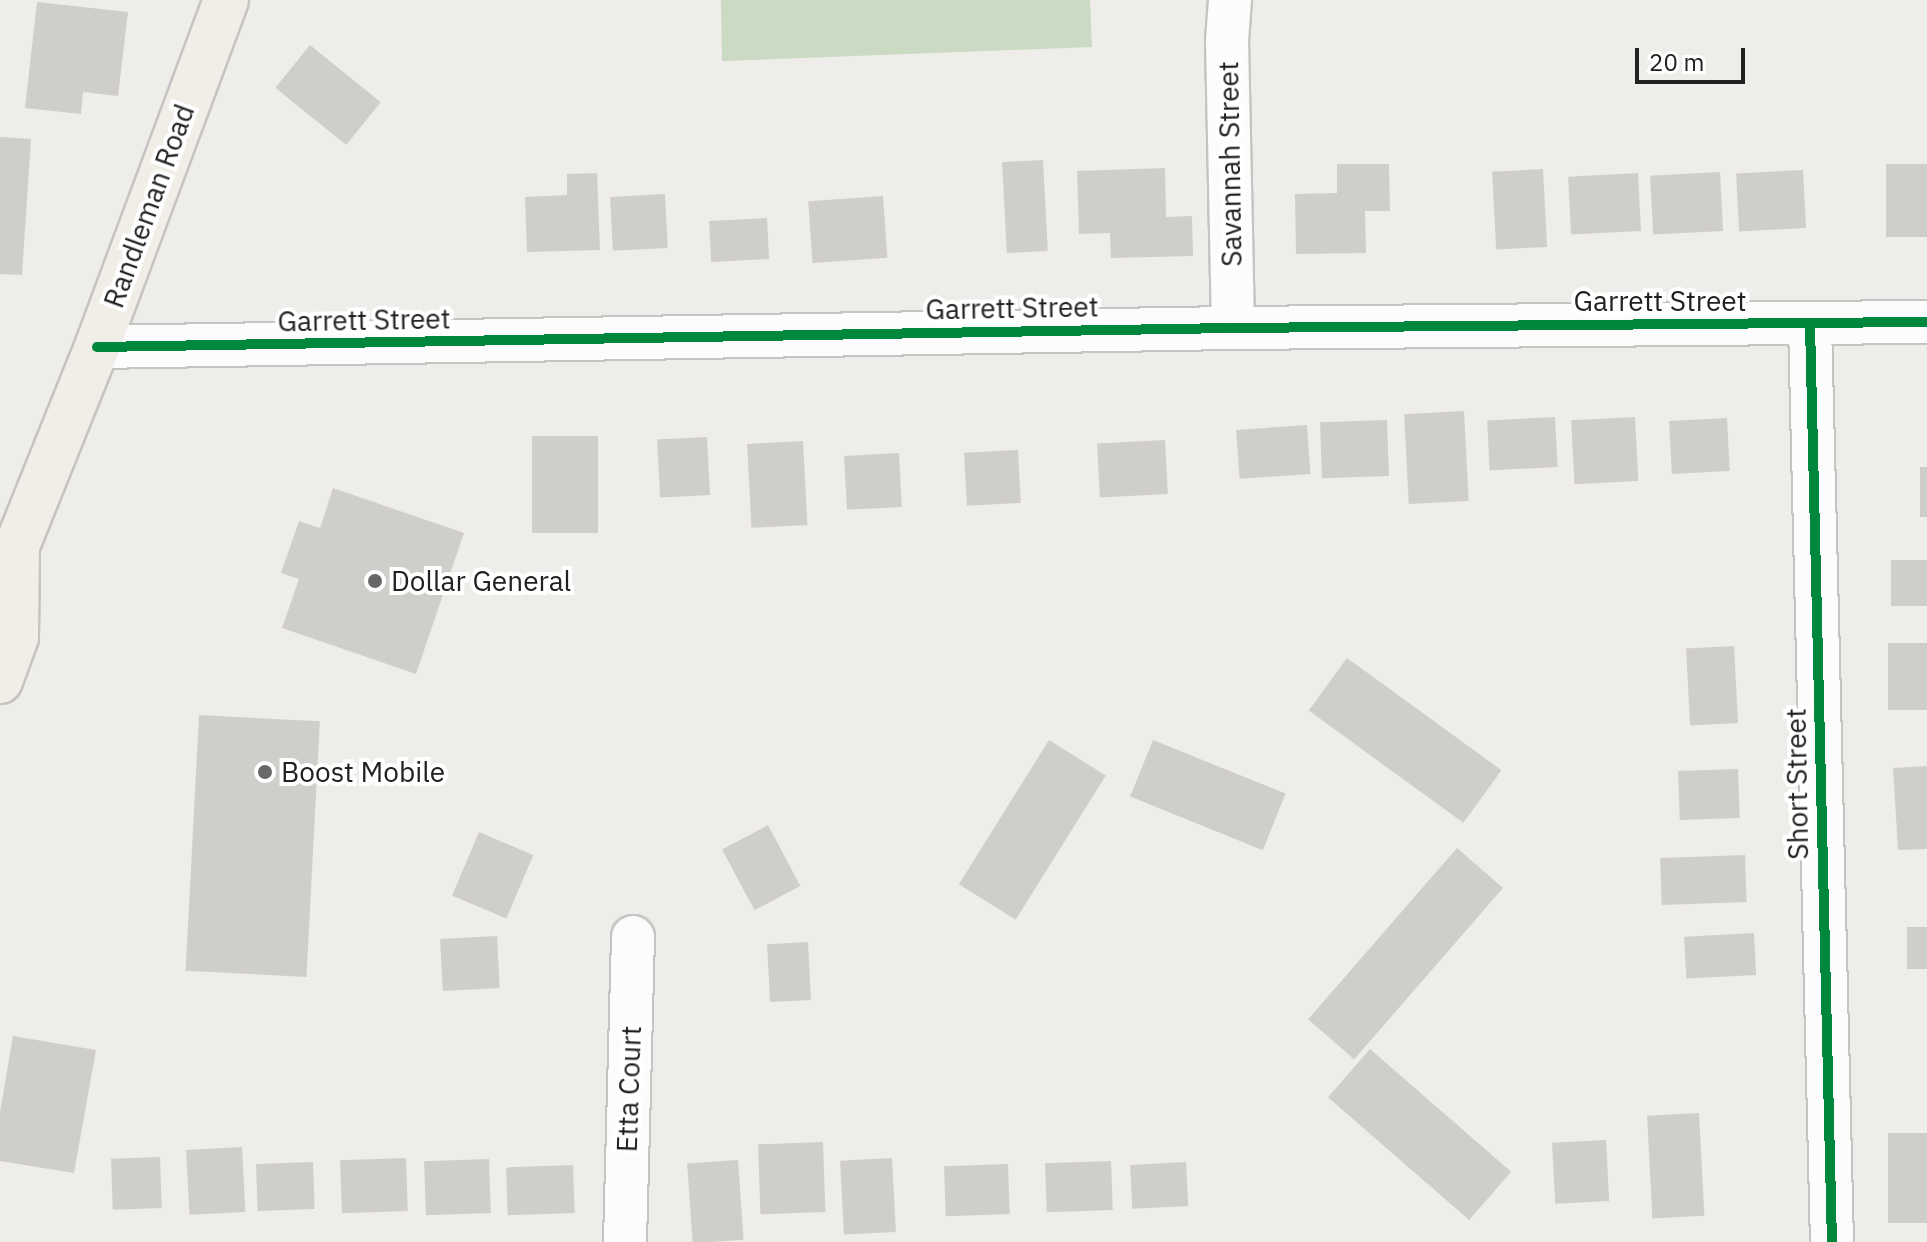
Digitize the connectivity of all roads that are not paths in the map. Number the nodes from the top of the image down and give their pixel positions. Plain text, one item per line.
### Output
1 (226, 0) edge
2 (1230, 0) edge
3 (1927, 322) edge
4 (1810, 324) junction
5 (1233, 328) junction
6 (97, 347) junction
7 (6, 553) edge
8 (0, 681) edge
9 (633, 937) dead end
10 (625, 1242) edge
11 (1832, 1242) edge

1 - 6 main road, Randleman Road
2 - 5 street, Savannah Street
3 - 4 street, Garrett Street
4 - 5 street, Garrett Street
4 - 11 street, Short Street
5 - 6 street, Garrett Street
6 - 7 main road, Randleman Road
7 - 8 main road, Randleman Road
9 - 10 street, Etta Court

